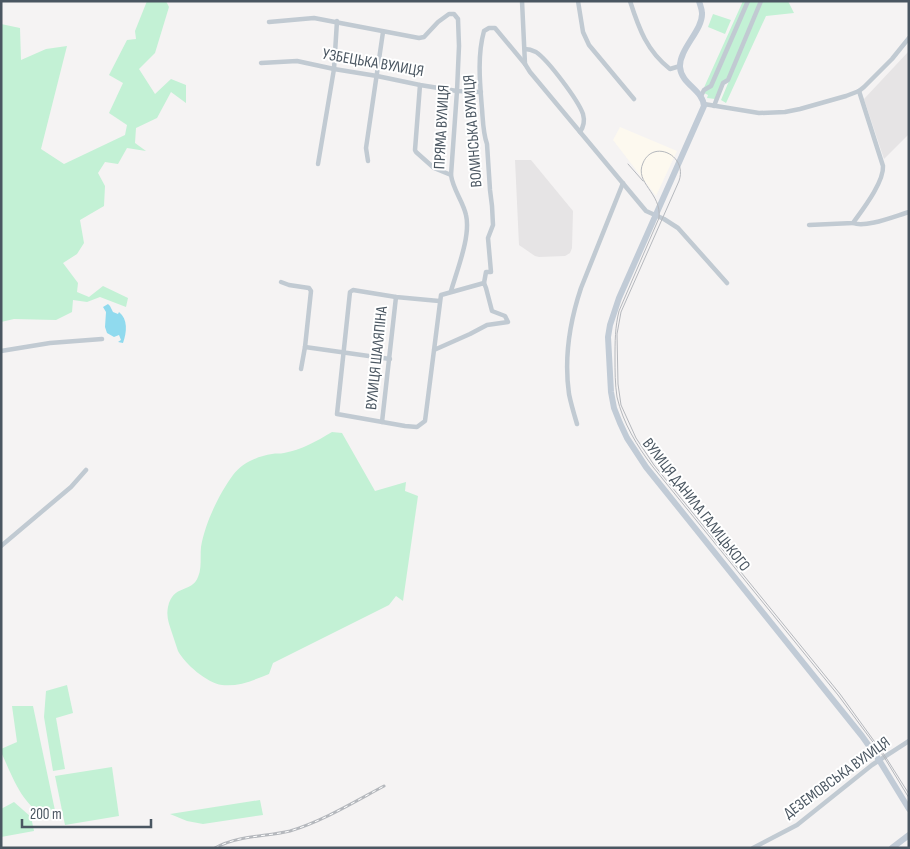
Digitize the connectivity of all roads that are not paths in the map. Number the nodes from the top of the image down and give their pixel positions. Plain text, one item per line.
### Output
1 (522, 1) edge
2 (578, 1) edge
3 (630, 1) edge
4 (699, 1) edge
5 (748, 1) edge
6 (761, 1) edge
7 (269, 22) dead end
8 (337, 22) junction
9 (382, 32) junction
10 (908, 39) edge
11 (525, 50) junction
12 (261, 63) dead end
13 (525, 64) junction
14 (680, 66) junction
15 (334, 70) junction
16 (377, 76) junction
17 (420, 85) junction
18 (457, 91) junction
19 (859, 91) junction
20 (481, 92) junction
21 (701, 96) junction
22 (634, 99) dead end
23 (704, 104) junction
24 (714, 106) junction
25 (580, 132) junction
26 (368, 160) dead end
27 (318, 164) dead end
28 (452, 175) junction
29 (623, 183) junction
30 (909, 212) edge
31 (655, 216) junction
32 (853, 223) junction
33 (809, 225) dead end
34 (281, 282) dead end
35 (484, 283) junction
36 (727, 283) dead end
37 (451, 291) junction
38 (396, 297) junction
39 (439, 301) junction
40 (102, 339) dead end
41 (305, 347) junction
42 (434, 350) junction
43 (1, 351) edge
44 (344, 352) junction
45 (390, 359) junction
46 (301, 369) dead end
47 (382, 422) junction
48 (577, 424) dead end
49 (86, 470) dead end
50 (1, 546) edge
51 (909, 741) edge
52 (879, 760) junction
53 (909, 809) edge
54 (907, 836) edge
55 (753, 848) edge
56 (892, 848) edge

1 - 11 street
2 - 22 street
3 - 14 street
4 - 14 street
5 - 21 street
6 - 24 street
7 - 8 street
8 - 9 street
8 - 15 street
9 - 16 street
9 - 18 street, ПРЯМА ВУЛИЦЯ
10 - 19 street
11 - 13 street
11 - 25 street
12 - 15 street, УЗБЕЦЬКА ВУЛИЦЯ
13 - 20 street, ВОЛИНСЬКА ВУЛИЦЯ
13 - 25 street, ВОЛИНСЬКА ВУЛИЦЯ
14 - 21 street
15 - 16 street, УЗБЕЦЬКА ВУЛИЦЯ
15 - 27 street
16 - 17 street, УЗБЕЦЬКА ВУЛИЦЯ
16 - 26 street
17 - 18 street, УЗБЕЦЬКА ВУЛИЦЯ
17 - 28 street
18 - 20 street, УЗБЕЦЬКА ВУЛИЦЯ
18 - 28 street, ПРЯМА ВУЛИЦЯ
19 - 24 street
19 - 32 street
20 - 35 street, ВОЛИНСЬКА ВУЛИЦЯ
21 - 23 street
23 - 24 street
23 - 31 street, ВУЛИЦЯ ДАНИЛА ГАЛИЦЬКОГО
25 - 29 street, ВОЛИНСЬКА ВУЛИЦЯ
28 - 37 street, ПРЯМА ВУЛИЦЯ
29 - 31 street, ВОЛИНСЬКА ВУЛИЦЯ
29 - 48 street
30 - 32 street
31 - 36 street, ВОЛИНСЬКА ВУЛИЦЯ
31 - 52 street, ВУЛИЦЯ ДАНИЛА ГАЛИЦЬКОГО
32 - 33 street
34 - 41 street
35 - 37 street
35 - 42 street
37 - 39 street
38 - 39 street
38 - 44 street
38 - 45 street, ВУЛИЦЯ ШАЛЯПІНА
39 - 42 street
40 - 43 street
41 - 44 street
41 - 46 street
42 - 47 street
44 - 45 street
44 - 47 street
45 - 47 street, ВУЛИЦЯ ШАЛЯПІНА
49 - 50 street
51 - 52 street, ДЕЗЕМОВСЬКА ВУЛИЦЯ
52 - 53 street, ВУЛИЦЯ ДАНИЛА ГАЛИЦЬКОГО
52 - 55 street, ДЕЗЕМОВСЬКА ВУЛИЦЯ
54 - 56 street

